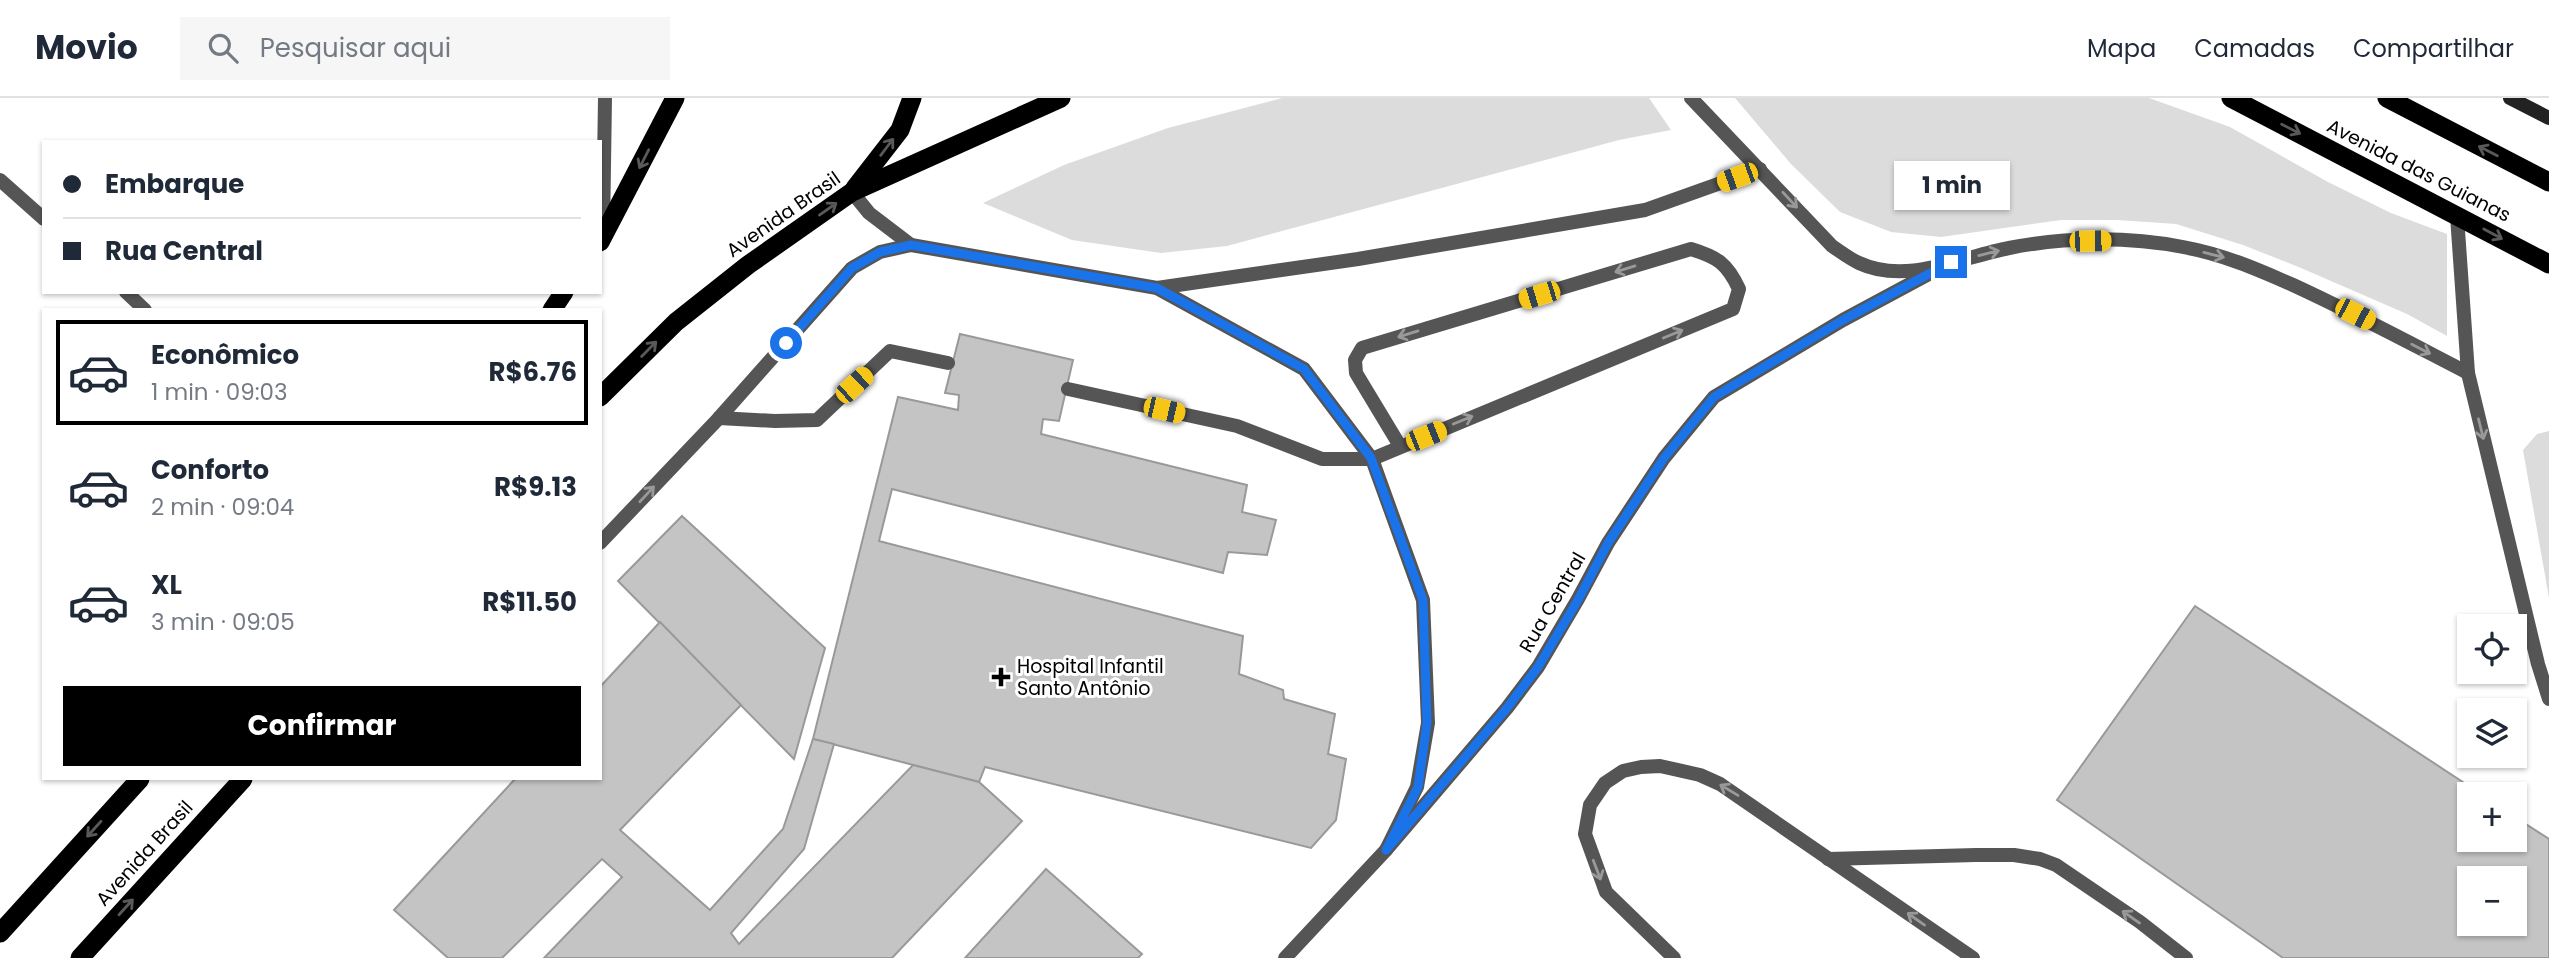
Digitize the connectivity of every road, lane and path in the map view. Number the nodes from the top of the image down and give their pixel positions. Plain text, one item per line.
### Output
1 (605, 98) edge
2 (675, 98) edge
3 (912, 98) edge
4 (1061, 98) edge
5 (1691, 98) edge
6 (2231, 98) edge
7 (2386, 98) edge
8 (2510, 98) edge
9 (2549, 118) edge
10 (1760, 169) junction
11 (0, 180) edge
12 (2549, 182) edge
13 (852, 192) junction
14 (2457, 215) junction
15 (42, 217) edge
16 (602, 240) edge
17 (911, 245) junction
18 (1951, 262) junction
19 (2549, 264) edge
20 (1157, 288) junction
21 (128, 294) edge
22 (143, 308) edge
23 (948, 363) dead end
24 (2468, 373) junction
25 (1068, 389) dead end
26 (602, 395) edge
27 (719, 418) junction
28 (1400, 446) junction
29 (1371, 458) junction
30 (602, 541) edge
31 (2549, 699) edge
32 (139, 780) edge
33 (242, 780) edge
34 (1386, 850) junction
35 (1828, 859) junction
36 (0, 933) edge
37 (80, 958) edge
38 (1285, 958) edge
39 (1674, 958) edge
40 (1973, 958) edge
41 (2186, 958) edge

1 - 16 street
2 -> 16 highway
13 -> 3 highway
4 - 13 highway, Avenida Brasil
5 - 10 street
6 -> 14 highway, Avenida das Guianas
12 -> 7 highway
8 - 9 main road
10 -> 18 street
10 - 20 street
11 - 15 street
13 - 17 street
26 -> 13 highway, Avenida Brasil
14 -> 19 highway, Avenida das Guianas
14 - 24 street
17 - 20 street
17 - 27 street
18 -> 24 street
18 - 34 street, Rua Central
20 - 29 street
21 - 22 street
23 - 27 street
24 -> 31 street
25 - 29 street
30 -> 27 street
28 -> 28 street
28 - 29 street
29 - 34 street
32 -> 36 highway
37 -> 33 highway, Avenida Brasil
34 - 38 street, Rua Central
35 -> 39 street
40 -> 35 street
41 -> 35 street

